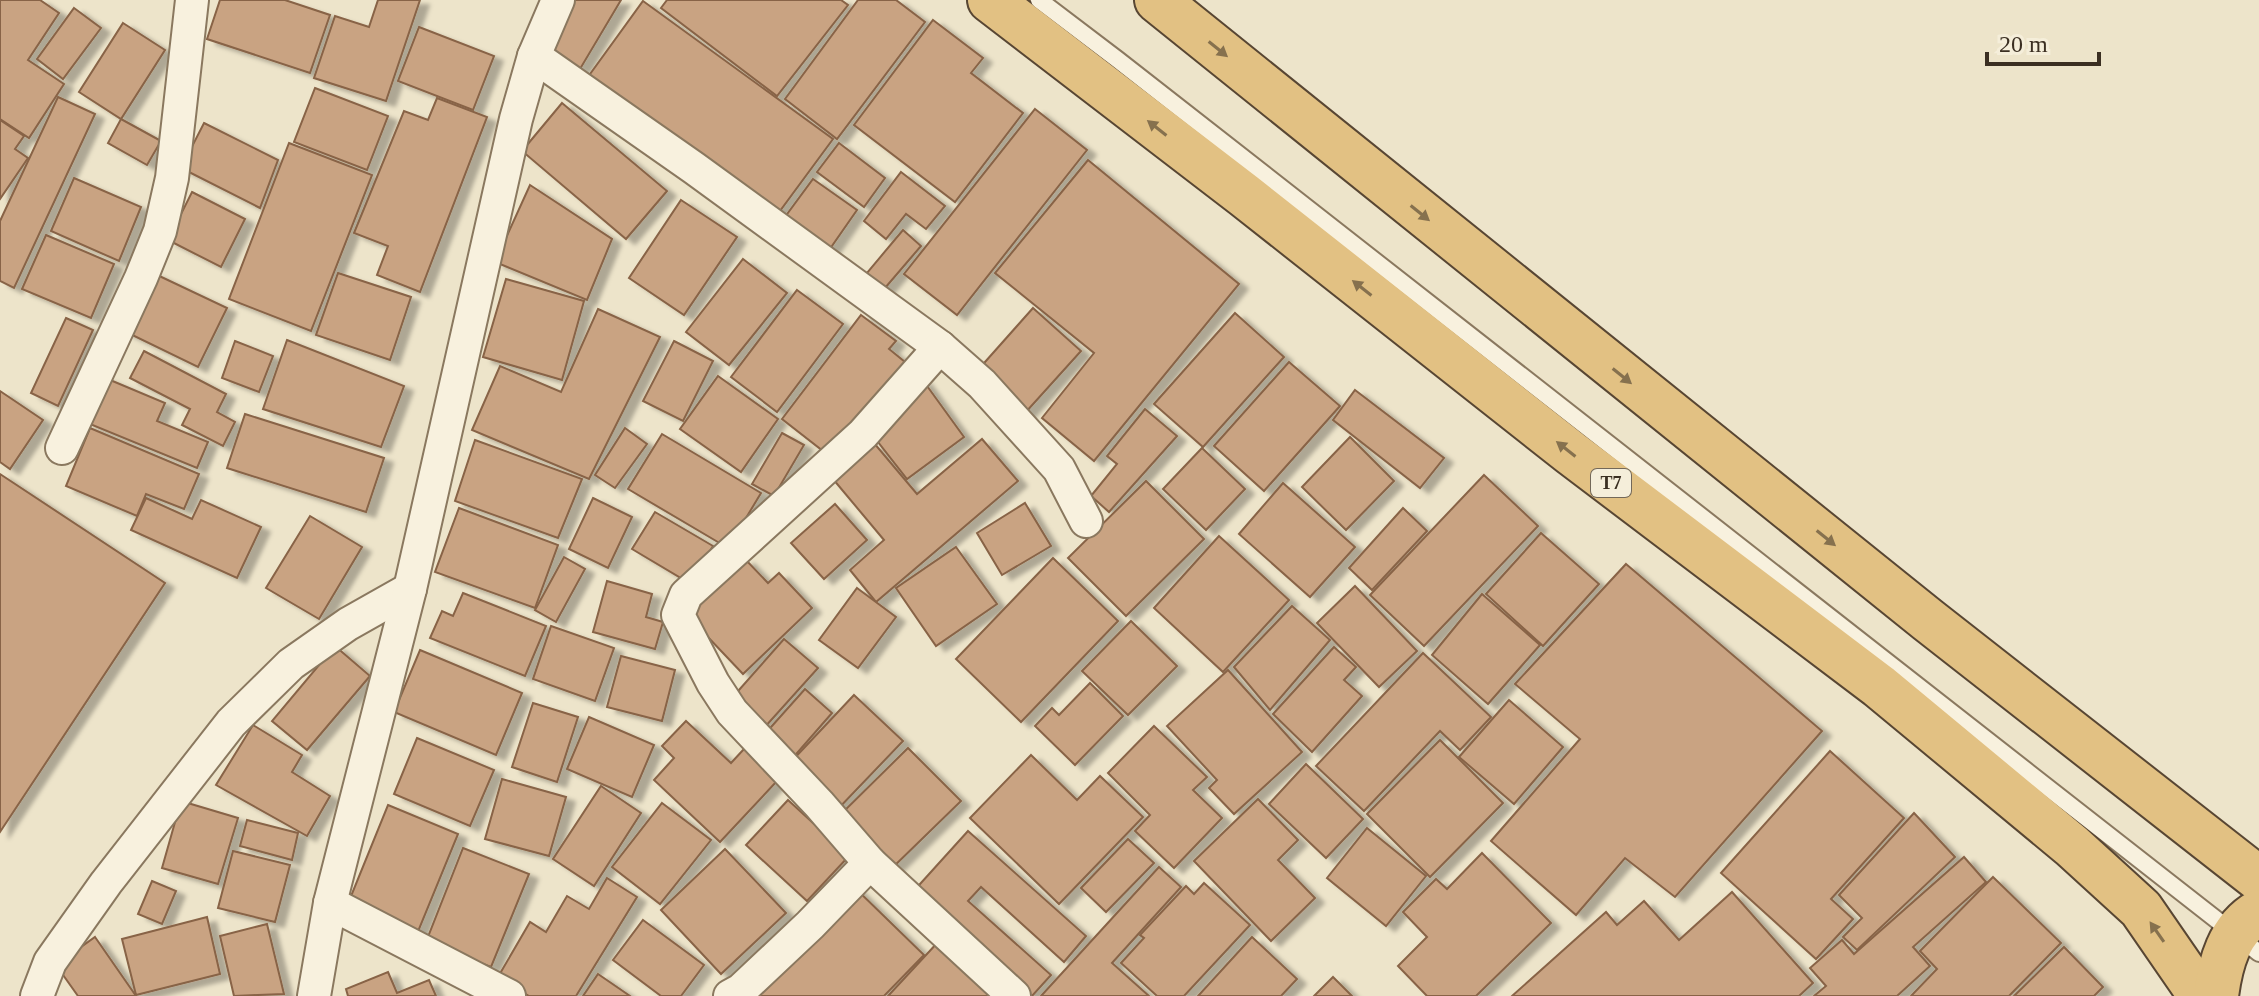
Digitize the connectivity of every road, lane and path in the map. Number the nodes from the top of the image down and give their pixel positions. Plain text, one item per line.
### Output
1 (192, 0) edge
2 (990, 0) edge
3 (1039, 0) edge
4 (1157, 0) edge
5 (555, 1) edge
6 (534, 56) junction
7 (940, 347) junction
8 (62, 448) dead end
9 (1086, 521) dead end
10 (410, 589) junction
11 (870, 863) junction
12 (2259, 879) edge
13 (330, 903) junction
14 (2251, 933) edge
15 (37, 996) edge
16 (314, 996) edge
17 (509, 996) edge
18 (730, 996) edge
19 (1014, 996) edge
20 (2201, 996) edge
21 (2216, 996) edge

1 - 8 street
20 -> 2 highway, T7
3 - 14 lane
4 -> 12 highway
5 - 6 street
6 - 7 street
6 - 10 street
7 - 9 street
7 - 11 street
10 - 13 street
10 - 15 street
11 - 18 street
11 - 19 street
13 - 16 street
13 - 17 street
14 - 21 highway

